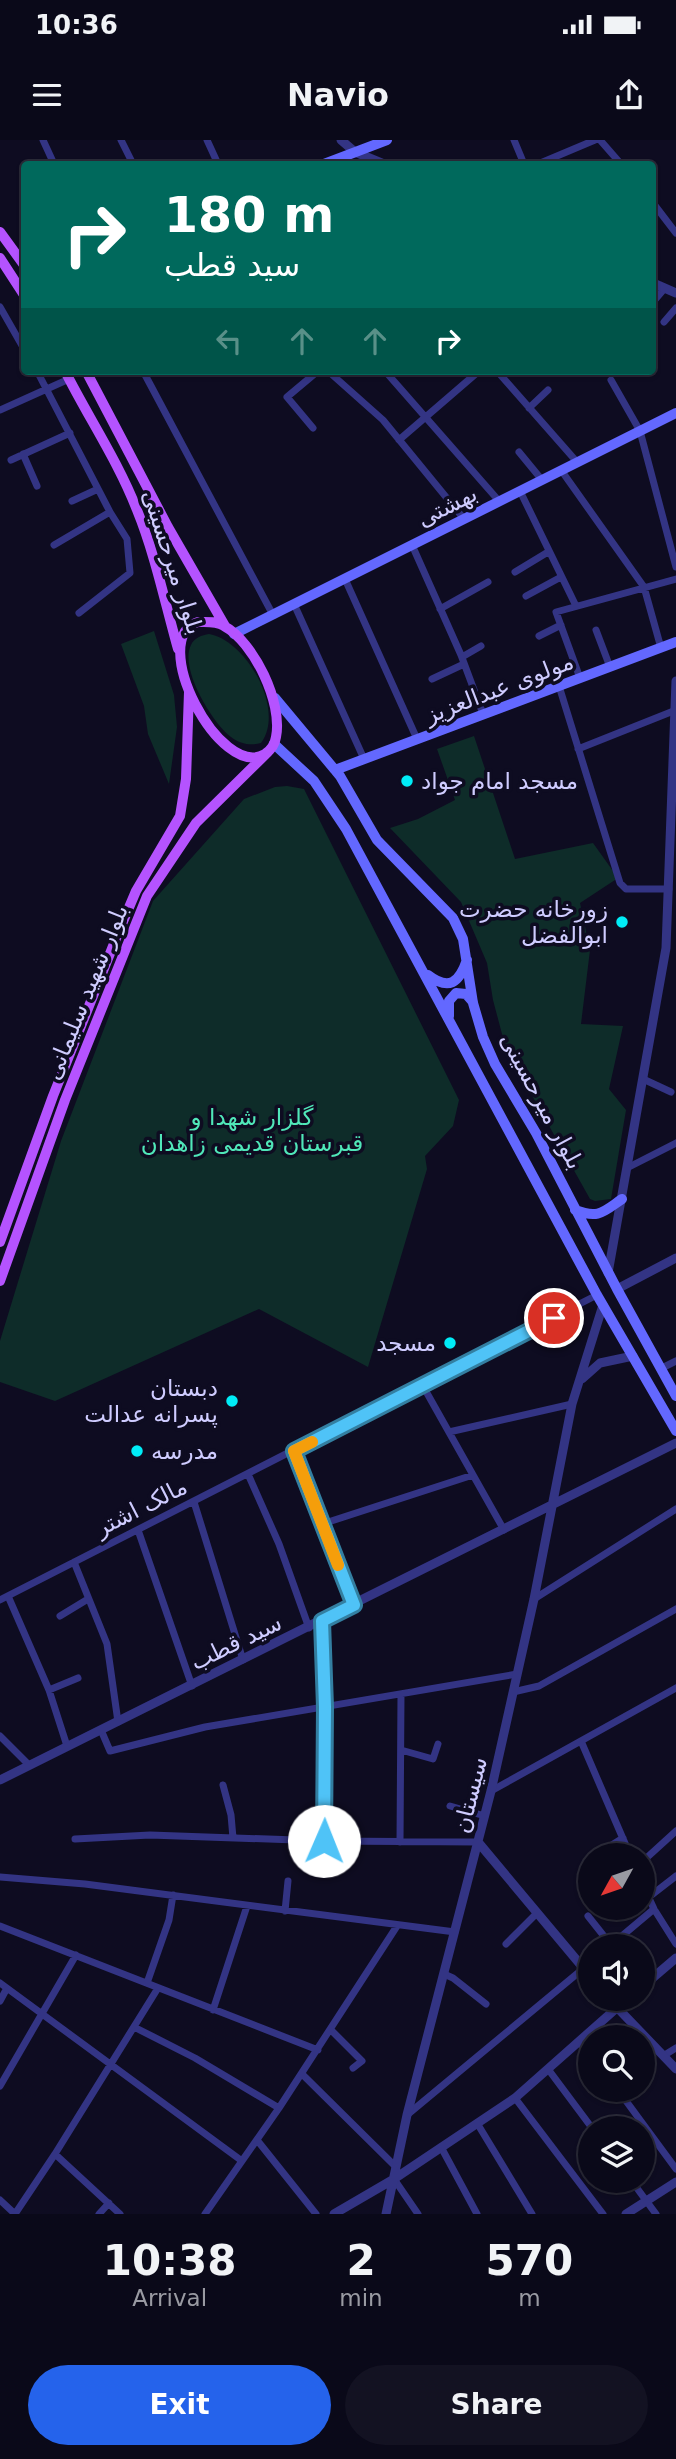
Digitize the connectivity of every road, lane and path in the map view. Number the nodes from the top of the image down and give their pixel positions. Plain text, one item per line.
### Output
1 (43, 140) edge
2 (121, 140) edge
3 (207, 140) edge
4 (341, 140) edge
5 (350, 140) edge
6 (387, 140) edge
7 (514, 140) edge
8 (595, 140) edge
9 (600, 140) edge
10 (355, 152) junction
11 (53, 161) edge
12 (132, 161) edge
13 (217, 161) edge
14 (332, 161) edge
15 (377, 161) edge
16 (523, 161) edge
17 (545, 161) edge
18 (618, 161) edge
19 (656, 207) edge
20 (0, 232) edge
21 (676, 233) edge
22 (0, 258) edge
23 (21, 261) edge
24 (656, 284) edge
25 (664, 288) junction
26 (21, 290) edge
27 (676, 293) edge
28 (656, 298) edge
29 (0, 307) edge
30 (676, 308) edge
31 (664, 322) dead end
32 (21, 344) edge
33 (39, 375) edge
34 (67, 375) edge
35 (88, 375) edge
36 (146, 375) edge
37 (313, 375) edge
38 (332, 375) edge
39 (388, 375) edge
40 (474, 375) edge
41 (500, 375) edge
42 (611, 380) dead end
43 (48, 390) junction
44 (548, 390) dead end
45 (529, 408) junction
46 (0, 410) edge
47 (676, 412) edge
48 (424, 417) junction
49 (313, 428) dead end
50 (640, 431) junction
51 (69, 433) junction
52 (399, 440) junction
53 (519, 452) dead end
54 (23, 454) junction
55 (11, 460) dead end
56 (577, 462) junction
57 (561, 470) junction
58 (542, 480) junction
59 (37, 486) dead end
60 (98, 489) junction
61 (520, 491) junction
62 (72, 501) dead end
63 (499, 501) junction
64 (110, 512) junction
65 (464, 519) junction
66 (54, 545) dead end
67 (412, 545) junction
68 (548, 552) junction
69 (676, 567) edge
70 (515, 572) dead end
71 (561, 577) junction
72 (345, 579) junction
73 (676, 579) edge
74 (488, 582) dead end
75 (644, 587) junction
76 (526, 596) dead end
77 (293, 604) junction
78 (576, 606) junction
79 (440, 609) junction
80 (79, 613) dead end
81 (273, 615) junction
82 (561, 625) junction
83 (225, 626) junction
84 (596, 630) dead end
85 (234, 634) junction
86 (539, 636) dead end
87 (676, 642) edge
88 (481, 646) dead end
89 (660, 648) junction
90 (180, 654) junction
91 (463, 661) junction
92 (610, 667) junction
93 (580, 678) junction
94 (432, 679) dead end
95 (676, 681) edge
96 (559, 686) junction
97 (189, 692) junction
98 (275, 698) junction
99 (676, 710) edge
100 (483, 715) junction
101 (416, 739) junction
102 (271, 748) junction
103 (578, 748) junction
104 (364, 759) junction
105 (335, 770) junction
106 (673, 824) edge
107 (669, 889) junction
108 (468, 957) junction
109 (424, 973) junction
110 (473, 1003) junction
111 (449, 1017) junction
112 (643, 1079) junction
113 (671, 1092) dead end
114 (676, 1143) edge
115 (627, 1168) junction
116 (622, 1199) junction
117 (575, 1210) junction
118 (0, 1242) edge
119 (676, 1258) edge
120 (608, 1273) junction
121 (0, 1281) edge
122 (617, 1289) junction
123 (597, 1296) junction
124 (603, 1305) junction
125 (633, 1356) junction
126 (676, 1361) edge
127 (662, 1368) junction
128 (578, 1383) junction
129 (423, 1386) junction
130 (676, 1396) edge
131 (572, 1404) junction
132 (676, 1431) edge
133 (449, 1432) junction
134 (676, 1443) edge
135 (294, 1451) junction
136 (248, 1474) junction
137 (473, 1475) junction
138 (194, 1502) junction
139 (551, 1505) junction
140 (676, 1509) edge
141 (322, 1524) junction
142 (138, 1530) junction
143 (504, 1530) junction
144 (74, 1562) junction
145 (2, 1599) edge
146 (88, 1599) junction
147 (534, 1599) junction
148 (354, 1605) junction
149 (676, 1609) edge
150 (61, 1616) dead end
151 (322, 1621) junction
152 (309, 1628) junction
153 (243, 1660) junction
154 (517, 1674) junction
155 (78, 1678) dead end
156 (192, 1686) junction
157 (49, 1690) junction
158 (675, 1691) edge
159 (513, 1692) junction
160 (401, 1695) junction
161 (325, 1707) junction
162 (118, 1722) junction
163 (101, 1730) junction
164 (0, 1736) edge
165 (581, 1741) junction
166 (439, 1744) dead end
167 (68, 1746) junction
168 (401, 1751) junction
169 (29, 1765) junction
170 (0, 1780) edge
171 (223, 1785) dead end
172 (491, 1791) junction
173 (450, 1806) dead end
174 (485, 1816) junction
175 (676, 1831) edge
176 (233, 1838) junction
177 (623, 1838) junction
178 (75, 1839) dead end
179 (324, 1841) junction
180 (400, 1842) junction
181 (478, 1842) junction
182 (615, 1843) edge
183 (625, 1843) edge
184 (655, 1850) edge
185 (676, 1875) edge
186 (0, 1877) edge
187 (288, 1881) dead end
188 (655, 1893) edge
189 (173, 1895) junction
190 (247, 1906) junction
191 (285, 1911) junction
192 (655, 1911) edge
193 (537, 1913) junction
194 (591, 1920) edge
195 (641, 1920) edge
196 (0, 1926) edge
197 (397, 1926) junction
198 (455, 1932) junction
199 (602, 1934) edge
200 (625, 1934) edge
201 (506, 1944) dead end
202 (676, 1944) edge
203 (76, 1955) junction
204 (578, 1958) edge
205 (676, 1958) edge
206 (444, 1974) junction
207 (655, 1976) edge
208 (578, 1977) edge
209 (147, 1983) junction
210 (4, 1986) edge
211 (158, 1988) junction
212 (0, 2001) edge
213 (486, 2004) dead end
214 (213, 2010) junction
215 (614, 2011) edge
216 (618, 2011) edge
217 (43, 2014) junction
218 (598, 2025) edge
219 (134, 2027) junction
220 (331, 2030) junction
221 (578, 2043) edge
222 (676, 2048) edge
223 (318, 2050) junction
224 (663, 2056) junction
225 (111, 2064) junction
226 (353, 2068) dead end
227 (676, 2068) edge
228 (548, 2069) junction
229 (302, 2074) junction
230 (0, 2086) edge
231 (515, 2098) junction
232 (628, 2102) edge
233 (279, 2108) junction
234 (407, 2115) junction
235 (583, 2116) edge
236 (477, 2123) junction
237 (257, 2140) junction
238 (441, 2147) junction
239 (55, 2154) junction
240 (242, 2161) junction
241 (396, 2166) junction
242 (676, 2169) edge
243 (394, 2179) junction
244 (676, 2182) edge
245 (640, 2193) edge
246 (0, 2200) edge
247 (646, 2201) junction
248 (109, 2203) junction
249 (12, 2213) edge
250 (99, 2214) edge
251 (120, 2214) edge
252 (205, 2214) edge
253 (316, 2214) edge
254 (334, 2214) edge
255 (386, 2214) edge
256 (418, 2214) edge
257 (477, 2214) edge
258 (532, 2214) edge
259 (603, 2214) edge
260 (626, 2214) edge
261 (656, 2214) edge

1 - 11 street
2 - 12 street
3 - 13 street
4 - 10 street
5 - 10 street
6 - 10 main road
7 - 16 street
8 - 17 street
9 - 18 street
10 - 14 main road
10 - 15 street
19 - 21 street
20 - 23 main road
22 - 26 main road
24 - 25 street
25 - 27 street
25 - 28 street
29 - 32 street
30 - 31 street
33 - 43 street
34 - 43 street
34 - 90 main road, بلوار میرحسینی
35 - 83 main road, بلوار میرحسینی
36 - 81 street
37 - 49 street
38 - 52 street
39 - 48 street
40 - 48 street
41 - 45 street
42 - 50 street
43 - 46 street
43 - 51 street
44 - 45 street
45 - 56 street
47 - 50 main road, بهشتی
48 - 52 street
48 - 63 street
50 - 56 main road, بهشتی
50 - 69 street
51 - 54 street
51 - 60 street
52 - 65 street
53 - 58 street
54 - 55 street
54 - 59 street
56 - 57 main road, بهشتی
57 - 58 main road, بهشتی
57 - 75 street
58 - 61 main road, بهشتی
60 - 62 street
60 - 64 street
61 - 63 main road, بهشتی
61 - 68 street
63 - 65 main road, بهشتی
64 - 66 street
64 - 80 street
65 - 67 main road, بهشتی
67 - 72 main road, بهشتی
67 - 79 street
68 - 70 street
68 - 71 street
71 - 76 street
71 - 78 street
72 - 77 main road, بهشتی
72 - 101 street
73 - 75 street
74 - 79 street
75 - 78 street
75 - 89 street
77 - 81 main road, بهشتی
77 - 104 street
78 - 82 street
79 - 91 street
81 - 85 main road, بهشتی
82 - 86 street
82 - 93 street
83 - 85 main road, بلوار میرحسینی
83 - 90 main road
84 - 92 street
85 - 98 main road, بلوار میرحسینی
87 - 89 main road, مولوی عبدالعزیز
88 - 91 street
89 - 92 main road, مولوی عبدالعزیز
90 - 97 main road, بلوار میرحسینی
91 - 94 street
91 - 100 street
92 - 93 main road, مولوی عبدالعزیز
93 - 96 main road, مولوی عبدالعزیز
95 - 99 street
96 - 100 main road, مولوی عبدالعزیز
96 - 103 street
97 - 102 main road
97 - 118 main road, بلوار شهید سلیمانی
98 - 102 main road
98 - 105 main road, بلوار میرحسینی
99 - 103 street
99 - 106 street
100 - 101 main road, مولوی عبدالعزیز
101 - 104 main road, مولوی عبدالعزیز
102 - 109 main road, بلوار میرحسینی
102 - 121 main road, بلوار شهید سلیمانی
103 - 107 street
104 - 105 main road, مولوی عبدالعزیز
105 - 108 main road, بلوار میرحسینی
106 - 107 street
107 - 112 street
108 - 109 main road
108 - 110 main road, بلوار میرحسینی
109 - 111 main road, بلوار میرحسینی
110 - 111 main road
110 - 117 main road, بلوار میرحسینی
111 - 123 main road, بلوار میرحسینی
112 - 113 street
112 - 115 street
114 - 115 street
115 - 116 street
116 - 117 main road
116 - 120 street
117 - 120 main road, بلوار میرحسینی
119 - 122 street
120 - 122 main road, بلوار میرحسینی
122 - 127 main road, بلوار میرحسینی
123 - 124 main road, بلوار میرحسینی
123 - 129 street, مالک اشتر
124 - 125 main road, بلوار میرحسینی
124 - 128 street, سیستان
125 - 128 street
125 - 132 main road, بلوار میرحسینی
126 - 127 street
127 - 130 main road, بلوار میرحسینی
128 - 131 street, سیستان
129 - 133 street
129 - 135 street, مالک اشتر
131 - 133 street
131 - 139 street, سیستان
133 - 137 street
134 - 139 street, سید قطب
135 - 136 street, مالک اشتر
135 - 141 street
136 - 138 street, مالک اشتر
136 - 152 street
137 - 141 street
137 - 143 street
138 - 142 street, مالک اشتر
138 - 153 street
139 - 143 street, سید قطب
139 - 147 street, سیستان
140 - 147 street
141 - 148 street
142 - 144 street, مالک اشتر
142 - 156 street
143 - 148 street, سید قطب
144 - 145 street, مالک اشتر
144 - 146 street
145 - 157 street
146 - 150 street
146 - 162 street
147 - 154 street, سیستان
148 - 151 street, سید قطب
149 - 159 street
151 - 152 street, سید قطب
151 - 161 street
152 - 153 street, سید قطب
153 - 156 street, سید قطب
154 - 159 street, سیستان
154 - 160 street
155 - 157 street
156 - 162 street, سید قطب
157 - 167 street
158 - 165 street
159 - 172 street, سیستان
160 - 161 street
160 - 168 street
161 - 163 street
161 - 179 street
162 - 163 street, سید قطب
163 - 167 street, سید قطب
164 - 169 street
165 - 172 street
165 - 177 street
166 - 168 street
167 - 169 street, سید قطب
168 - 180 street
169 - 170 street, سید قطب
171 - 176 street
172 - 174 street, سیستان
173 - 174 street
174 - 181 street, سیستان
175 - 184 street
176 - 178 street
176 - 179 street
177 - 182 street
177 - 183 street
179 - 180 street
180 - 181 street
181 - 193 street
181 - 198 street, سیستان
185 - 188 street
186 - 189 street
187 - 191 street
189 - 190 street
189 - 209 street
190 - 191 street
190 - 214 street
191 - 197 street
192 - 202 street
193 - 201 street
193 - 204 street
194 - 199 street
195 - 200 street
196 - 203 street
197 - 198 street
197 - 220 street
198 - 206 street, سیستان
203 - 209 street
203 - 217 street
205 - 207 street
206 - 213 street
206 - 234 street, سیستان
208 - 234 street
209 - 211 street
210 - 212 street
210 - 217 street
211 - 214 street
211 - 219 street
214 - 223 street
215 - 218 street
216 - 224 street
217 - 225 street
217 - 230 street
219 - 225 street
219 - 233 street
220 - 223 street
220 - 226 street
221 - 228 street
222 - 224 street
223 - 229 street
224 - 227 street
225 - 239 street
225 - 240 street
228 - 231 street
228 - 235 street
229 - 233 street
229 - 241 street
231 - 236 street
231 - 259 street
232 - 242 street
233 - 237 street
234 - 241 street, سیستان
236 - 238 street
236 - 258 street
237 - 240 street
237 - 253 street
238 - 243 street
238 - 257 street
239 - 248 street
239 - 249 street
240 - 252 street
241 - 243 street, سیستان
243 - 254 street
243 - 255 street, سیستان
243 - 256 street
244 - 247 street
245 - 247 street
246 - 249 street
247 - 260 street
247 - 261 street
248 - 250 street
248 - 251 street

